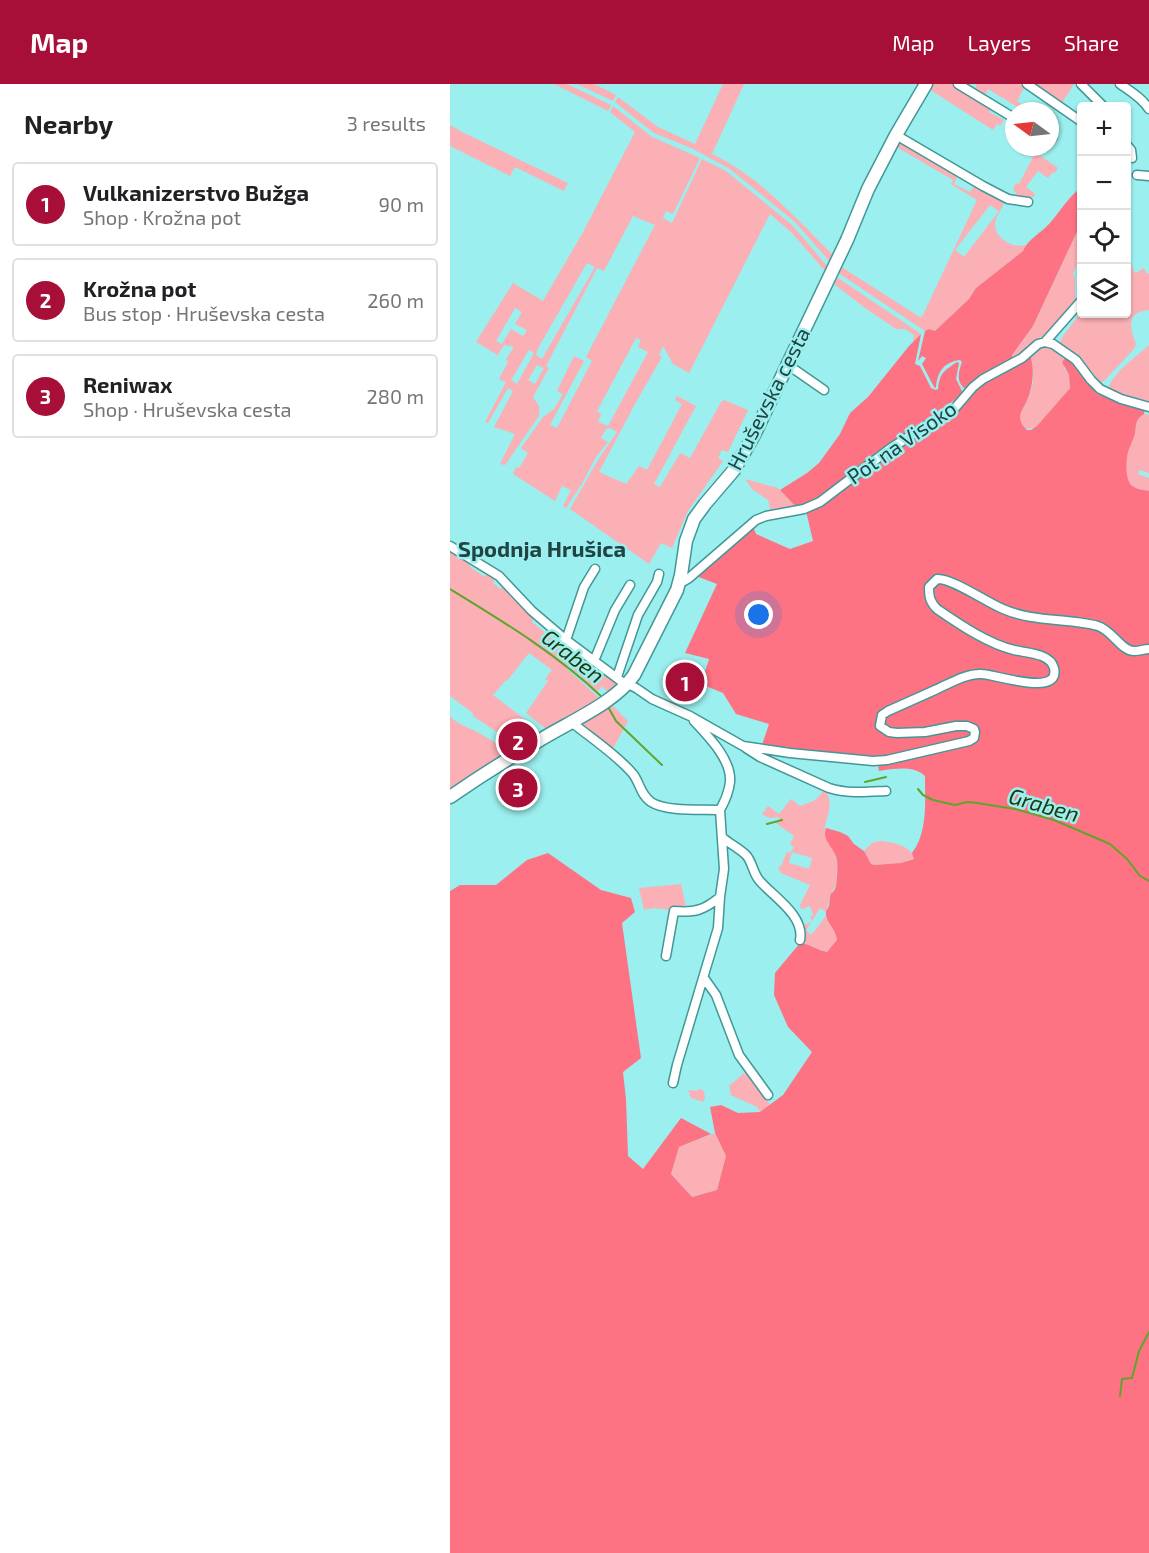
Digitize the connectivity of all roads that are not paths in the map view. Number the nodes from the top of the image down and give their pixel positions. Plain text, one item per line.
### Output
1 (927, 84) edge
2 (958, 84) edge
3 (1027, 84) edge
4 (1081, 84) edge
5 (1120, 84) edge
6 (1099, 102) edge
7 (1149, 109) edge
8 (1005, 113) edge
9 (1077, 119) edge
10 (896, 135) junction
11 (1137, 175) dead end
12 (1149, 176) edge
13 (1028, 202) dead end
14 (1077, 306) edge
15 (1045, 342) junction
16 (788, 365) junction
17 (824, 390) dead end
18 (1149, 407) edge
19 (450, 546) edge
20 (595, 569) dead end
21 (659, 574) dead end
22 (679, 582) junction
23 (630, 585) dead end
24 (566, 640) junction
25 (1149, 649) edge
26 (594, 661) junction
27 (622, 680) junction
28 (690, 716) junction
29 (572, 721) junction
30 (743, 746) junction
31 (886, 791) dead end
32 (450, 797) edge
33 (720, 810) junction
34 (723, 838) junction
35 (720, 897) junction
36 (800, 940) dead end
37 (666, 956) dead end
38 (704, 978) junction
39 (673, 1083) dead end
40 (768, 1095) dead end

1 - 10 street, Hruševska cesta
2 - 8 street
3 - 9 street
4 - 6 street
5 - 7 street
10 - 13 street
10 - 16 street, Hruševska cesta
11 - 12 street
14 - 15 street, Pot na Visoko
15 - 18 street
15 - 22 street, Pot na Visoko
16 - 17 street
16 - 22 street, Hruševska cesta
19 - 24 street
20 - 24 street
21 - 27 street
22 - 27 street, Hruševska cesta
23 - 26 street
24 - 26 street
25 - 30 street
26 - 27 street
27 - 28 street
27 - 29 street, Hruševska cesta
28 - 30 street
28 - 33 street
29 - 32 street, Hruševska cesta
29 - 33 street
30 - 31 street
33 - 34 street
34 - 35 street
34 - 36 street
35 - 37 street
35 - 38 street
38 - 39 street
38 - 40 street

